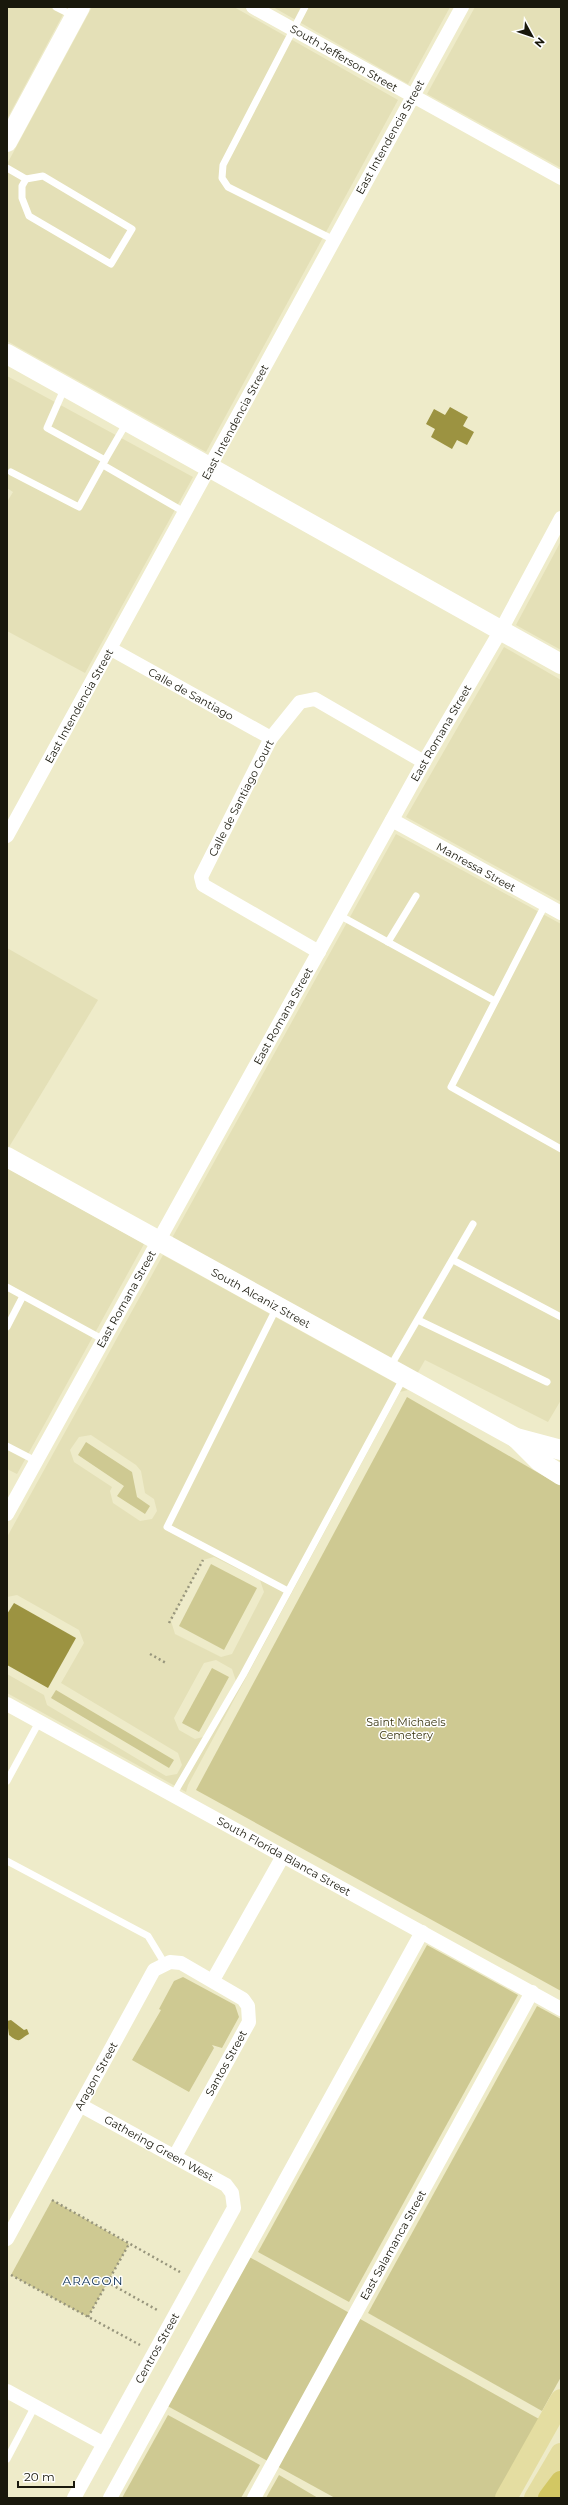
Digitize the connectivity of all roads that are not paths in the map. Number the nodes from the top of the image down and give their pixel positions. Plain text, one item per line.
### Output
1 (56, 7) edge
2 (253, 7) edge
3 (305, 7) edge
4 (462, 7) edge
5 (77, 12) edge
6 (293, 30) junction
7 (413, 97) junction
8 (7, 142) edge
9 (7, 168) edge
10 (561, 178) edge
11 (26, 179) junction
12 (334, 240) junction
13 (7, 354) edge
14 (65, 387) junction
15 (128, 421) junction
16 (104, 462) junction
17 (210, 468) junction
18 (12, 472) dead end
19 (186, 513) junction
20 (561, 518) edge
21 (501, 630) junction
22 (111, 649) junction
23 (561, 664) edge
24 (271, 738) junction
25 (424, 762) junction
26 (392, 820) junction
27 (7, 836) edge
28 (416, 896) dead end
29 (545, 905) junction
30 (561, 913) edge
31 (339, 915) junction
32 (388, 942) junction
33 (319, 952) junction
34 (495, 1001) junction
35 (561, 1149) edge
36 (7, 1157) edge
37 (473, 1224) dead end
38 (158, 1241) junction
39 (453, 1260) junction
40 (7, 1287) edge
41 (24, 1296) junction
42 (278, 1307) junction
43 (561, 1318) edge
44 (418, 1320) junction
45 (7, 1327) edge
46 (104, 1340) junction
47 (396, 1373) junction
48 (547, 1382) dead end
49 (516, 1438) junction
50 (7, 1446) edge
51 (561, 1449) edge
52 (36, 1461) junction
53 (561, 1475) edge
54 (7, 1514) edge
55 (288, 1591) junction
56 (7, 1704) edge
57 (39, 1722) junction
58 (7, 1781) edge
59 (173, 1795) junction
60 (283, 1856) junction
61 (7, 1861) edge
62 (422, 1932) junction
63 (165, 1964) junction
64 (213, 1980) junction
65 (532, 1992) junction
66 (561, 2008) edge
67 (80, 2105) junction
68 (175, 2156) junction
69 (233, 2197) joint
70 (7, 2239) edge
71 (7, 2391) edge
72 (561, 2400) edge
73 (35, 2406) junction
74 (104, 2444) junction
75 (561, 2454) edge
76 (7, 2459) edge
77 (561, 2482) edge
78 (74, 2498) edge
79 (110, 2498) edge
80 (254, 2498) edge
81 (506, 2498) edge
82 (535, 2498) edge
83 (549, 2498) edge

1 - 5 lane
2 - 6 street, South Jefferson Street
3 - 6 lane
4 - 7 street, East Intendencia Street
5 - 8 street
6 - 7 street, South Jefferson Street
6 - 12 lane
7 - 10 street, South Jefferson Street
7 - 12 street, East Intendencia Street
9 - 11 lane
11 - 11 lane
12 - 17 street, East Intendencia Street
13 - 14 street
14 - 15 street
14 - 16 lane
15 - 16 lane
15 - 17 street
16 - 18 lane
16 - 19 lane
17 - 19 street, East Intendencia Street
17 - 21 street
19 - 22 street, East Intendencia Street
20 - 21 street, East Romana Street
21 - 23 street
21 - 25 street, East Romana Street
22 - 24 street, Calle de Santiago
22 - 27 street, East Intendencia Street
24 - 25 street, Calle de Santiago Court
24 - 33 street, Calle de Santiago Court
25 - 26 street, East Romana Street
26 - 29 street, Manressa Street
26 - 31 street, East Romana Street
28 - 32 lane
29 - 30 street, Manressa Street
29 - 34 lane
31 - 32 lane
31 - 33 street, East Romana Street
32 - 34 lane
33 - 38 street, East Romana Street
34 - 35 lane
36 - 38 street, South Alcaniz Street
37 - 39 lane
38 - 42 street, South Alcaniz Street
38 - 46 street, East Romana Street
39 - 43 lane
39 - 44 lane
40 - 41 lane
41 - 45 lane
41 - 46 lane
42 - 47 street, South Alcaniz Street
42 - 55 lane
44 - 47 lane
44 - 48 lane
46 - 52 street, East Romana Street
47 - 49 street, South Alcaniz Street
47 - 55 lane
49 - 51 street
49 - 53 street
50 - 52 lane
52 - 54 street, East Romana Street
55 - 59 lane
56 - 57 street, South Florida Blanca Street
57 - 58 lane
57 - 59 street, South Florida Blanca Street
59 - 60 street, South Florida Blanca Street
60 - 62 street, South Florida Blanca Street
60 - 64 street
61 - 63 lane
62 - 65 street, South Florida Blanca Street
62 - 79 street
63 - 64 street
63 - 67 street, Aragon Street
64 - 68 street, Santos Street
65 - 66 street, South Florida Blanca Street
65 - 80 street, East Salamanca Street
67 - 68 street, Gathering Green West
67 - 70 street, Aragon Street
68 - 69 street, Gathering Green West
69 - 74 street, Centros Street
71 - 73 street
72 - 81 main road
73 - 74 street
73 - 76 lane
74 - 78 street, Centros Street
75 - 82 main road
77 - 83 highway

